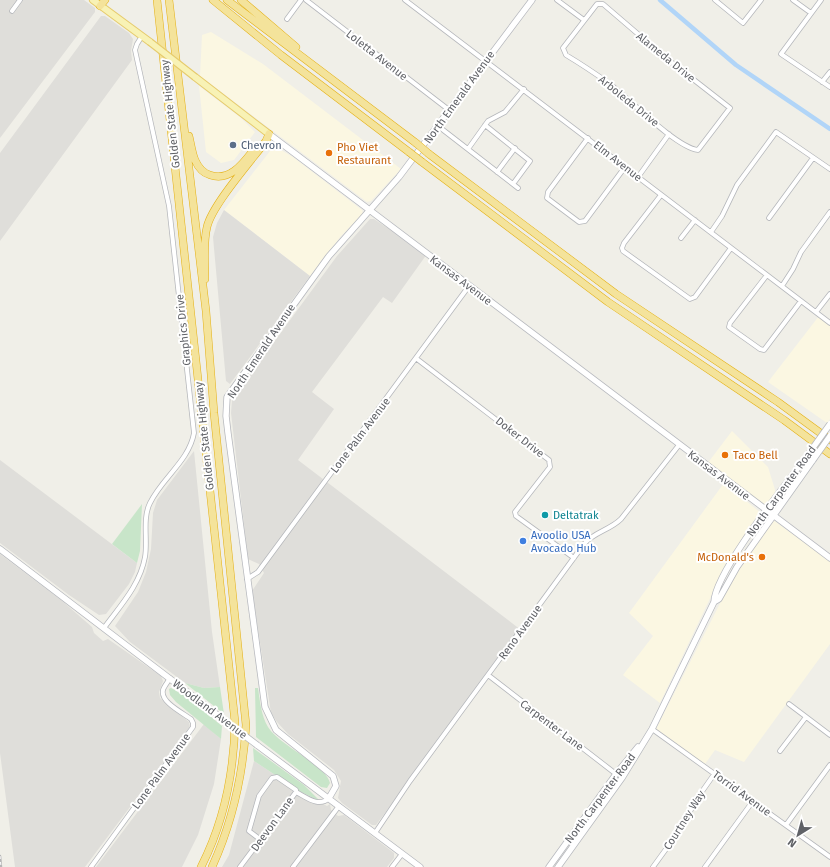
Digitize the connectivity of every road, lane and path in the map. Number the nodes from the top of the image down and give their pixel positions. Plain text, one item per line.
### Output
1 (20, 0) edge
2 (93, 0) edge
3 (106, 0) edge
4 (152, 0) edge
5 (157, 0) edge
6 (169, 0) edge
7 (213, 0) edge
8 (227, 0) edge
9 (240, 0) edge
10 (301, 0) edge
11 (306, 0) edge
12 (405, 0) edge
13 (532, 0) edge
14 (557, 0) edge
15 (715, 0) edge
16 (761, 0) edge
17 (793, 0) edge
18 (821, 0) edge
19 (101, 3) edge
20 (12, 11) dead end
21 (811, 14) junction
22 (287, 18) dead end
23 (584, 20) junction
24 (142, 36) junction
25 (163, 46) junction
26 (485, 61) junction
27 (830, 72) edge
28 (822, 82) junction
29 (830, 87) edge
30 (524, 88) junction
31 (182, 106) junction
32 (370, 108) junction
33 (449, 110) junction
34 (485, 125) junction
35 (438, 126) junction
36 (269, 134) junction
37 (669, 134) junction
38 (588, 138) junction
39 (515, 148) junction
40 (468, 149) junction
41 (698, 150) joint
42 (813, 158) junction
43 (625, 167) junction
44 (830, 169) edge
45 (497, 172) junction
46 (638, 177) junction
47 (513, 184) junction
48 (518, 188) dead end
49 (661, 195) junction
50 (368, 210) junction
51 (830, 212) edge
52 (769, 218) dead end
53 (695, 220) junction
54 (711, 232) junction
55 (681, 238) dead end
56 (731, 248) junction
57 (767, 275) junction
58 (469, 286) junction
59 (782, 286) junction
60 (830, 294) edge
61 (801, 301) junction
62 (206, 312) junction
63 (816, 312) junction
64 (830, 323) edge
65 (417, 359) junction
66 (830, 424) edge
67 (830, 436) edge
68 (830, 440) edge
69 (679, 445) junction
70 (830, 454) edge
71 (767, 511) junction
72 (772, 515) junction
73 (0, 549) edge
74 (574, 558) junction
75 (830, 558) edge
76 (247, 579) junction
77 (714, 602) junction
78 (104, 628) junction
79 (488, 676) junction
80 (170, 678) junction
81 (789, 704) dead end
82 (806, 718) junction
83 (652, 729) junction
84 (830, 735) edge
85 (780, 751) dead end
86 (830, 765) edge
87 (715, 773) junction
88 (616, 774) junction
89 (296, 792) junction
90 (329, 798) junction
91 (753, 801) junction
92 (339, 806) junction
93 (595, 816) junction
94 (786, 825) junction
95 (375, 833) junction
96 (574, 833) junction
97 (261, 840) junction
98 (402, 854) junction
99 (830, 857) edge
100 (91, 867) edge
101 (201, 867) edge
102 (212, 867) edge
103 (240, 867) edge
104 (293, 867) edge
105 (392, 867) edge
106 (420, 867) edge
107 (549, 867) edge
108 (558, 867) edge
109 (653, 867) edge
110 (704, 867) edge

1 - 20 street
2 - 19 main road, Kansas Avenue
3 - 19 highway
4 - 25 highway
5 - 25 highway, Golden State Highway
6 - 31 highway, Golden State Highway
7 - 70 highway, bridge
8 - 32 highway
9 - 32 highway
10 - 22 street
11 - 33 street, Loletta Avenue
12 - 26 street, Elm Avenue
13 - 26 main road, North Emerald Avenue
14 - 23 street
15 - 16 street
17 - 21 street
18 - 21 street
19 - 24 main road, Kansas Avenue
21 - 28 street
23 - 37 street, Arboleda Drive
23 - 41 street, Alameda Drive
24 - 36 main road, Kansas Avenue, bridge
24 - 78 street, Graphics Drive
25 - 101 highway, Golden State Highway
26 - 30 street, Elm Avenue
26 - 33 main road, North Emerald Avenue
27 - 28 street
28 - 29 street
30 - 34 street
30 - 38 street, Elm Avenue
31 - 36 highway
31 - 62 highway, Golden State Highway
32 - 68 highway, bridge
33 - 35 main road, North Emerald Avenue
34 - 39 street
34 - 40 street
35 - 40 street
35 - 50 main road, North Emerald Avenue
36 - 50 main road, Kansas Avenue
36 - 62 highway
37 - 41 street, Arboleda Drive
37 - 46 street
38 - 43 street, Elm Avenue
38 - 43 street
39 - 45 street
39 - 47 street
40 - 45 street
42 - 44 street
42 - 52 street
42 - 54 street
43 - 46 street, Elm Avenue
45 - 47 street
46 - 49 street, Elm Avenue
47 - 48 street
49 - 53 street, Elm Avenue
49 - 56 street
50 - 58 main road, Kansas Avenue
50 - 76 main road, North Emerald Avenue
51 - 59 street
53 - 54 street, Elm Avenue
53 - 55 street
54 - 56 street, Elm Avenue
56 - 57 street, Elm Avenue
57 - 59 street, Elm Avenue
57 - 61 street
58 - 65 street, Lone Palm Avenue
58 - 69 main road, Kansas Avenue
59 - 61 street, Elm Avenue
60 - 63 street
61 - 63 street, Elm Avenue
62 - 102 highway, Golden State Highway
63 - 64 street, Elm Avenue
65 - 74 street, Doker Drive
65 - 76 street, Lone Palm Avenue
66 - 71 main road, North Carpenter Road, bridge
67 - 72 main road, North Carpenter Road, bridge
69 - 71 main road, Kansas Avenue
69 - 74 street, Reno Avenue
71 - 72 main road, Kansas Avenue
71 - 77 main road, North Carpenter Road
72 - 75 main road, Kansas Avenue
72 - 77 main road, North Carpenter Road
73 - 78 main road, Woodland Avenue
74 - 79 street, Reno Avenue
76 - 90 main road, North Emerald Avenue
77 - 83 main road, North Carpenter Road
78 - 80 main road, Woodland Avenue
79 - 88 street, Carpenter Lane
79 - 95 street, Reno Avenue
80 - 90 main road, Woodland Avenue, bridge
80 - 100 street, Lone Palm Avenue
81 - 82 street
82 - 84 street
82 - 85 street
83 - 87 street, Torrid Avenue
83 - 88 main road, North Carpenter Road
83 - 93 main road, North Carpenter Road
86 - 94 street
87 - 91 street, Torrid Avenue
87 - 109 street, Courtney Way
88 - 93 main road
88 - 96 main road, North Carpenter Road
89 - 90 street, Deevon Lane
89 - 97 street, Deevon Lane
89 - 97 street
90 - 92 main road, Woodland Avenue
91 - 94 street, Torrid Avenue
91 - 110 street
92 - 95 main road, Woodland Avenue
92 - 104 street
93 - 108 main road, North Carpenter Road
94 - 99 street, Torrid Avenue
95 - 98 main road, Woodland Avenue
96 - 107 main road, North Carpenter Road
96 - 108 main road
97 - 103 street, Deevon Lane
98 - 105 street
98 - 106 main road, Woodland Avenue

